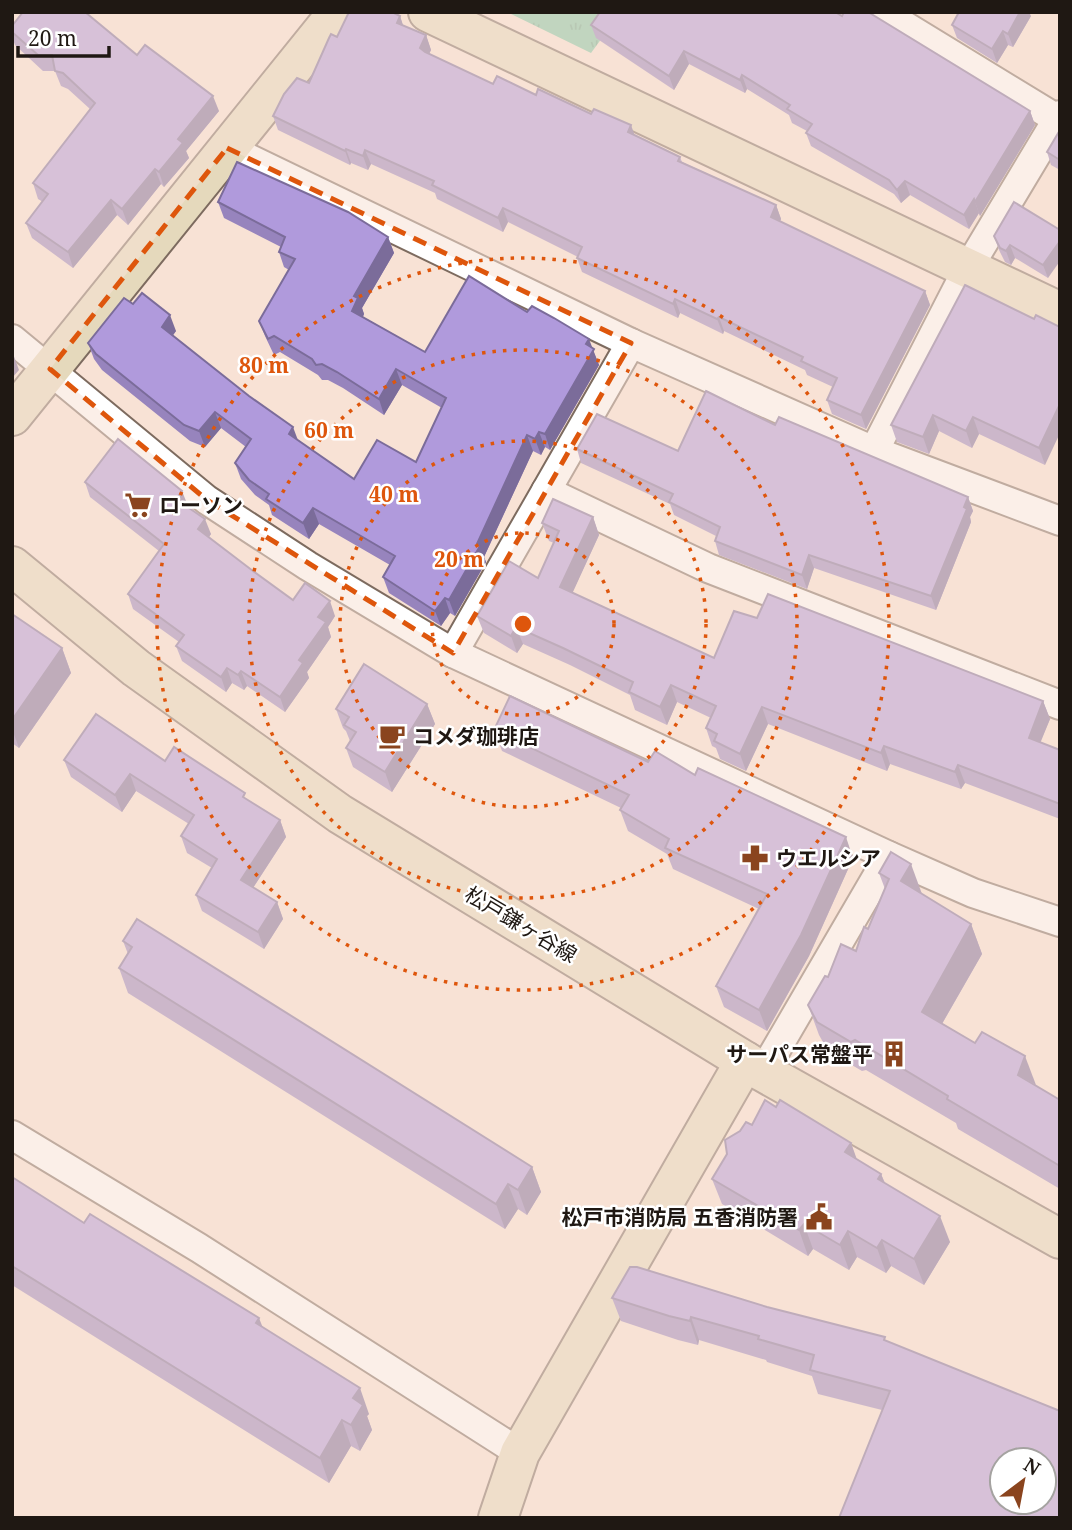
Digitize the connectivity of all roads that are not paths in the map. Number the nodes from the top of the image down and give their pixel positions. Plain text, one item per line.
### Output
1 (338, 12) edge
2 (428, 12) edge
3 (882, 12) edge
4 (1059, 117) edge
5 (227, 148) junction
6 (967, 270) junction
7 (1060, 312) edge
8 (12, 339) edge
9 (631, 343) junction
10 (50, 369) junction
11 (12, 416) edge
12 (874, 451) junction
13 (545, 491) junction
14 (1060, 521) edge
15 (12, 566) edge
16 (453, 653) junction
17 (1060, 705) edge
18 (889, 856) junction
19 (1060, 922) edge
20 (754, 1066) junction
21 (12, 1135) edge
22 (1060, 1238) edge
23 (520, 1453) junction
24 (498, 1518) edge

1 - 5 street
2 - 6 street
3 - 4 street
4 - 6 street
5 - 9 street
5 - 10 street
6 - 7 street
6 - 12 street
8 - 10 street
9 - 12 street
9 - 13 street
10 - 11 street
10 - 16 street
12 - 14 street
13 - 16 street
13 - 17 street
15 - 20 street, 松戸鎌ヶ谷線
16 - 18 street
18 - 19 street
18 - 20 street
20 - 22 street, 松戸鎌ヶ谷線
20 - 23 street
21 - 23 street
23 - 24 street

